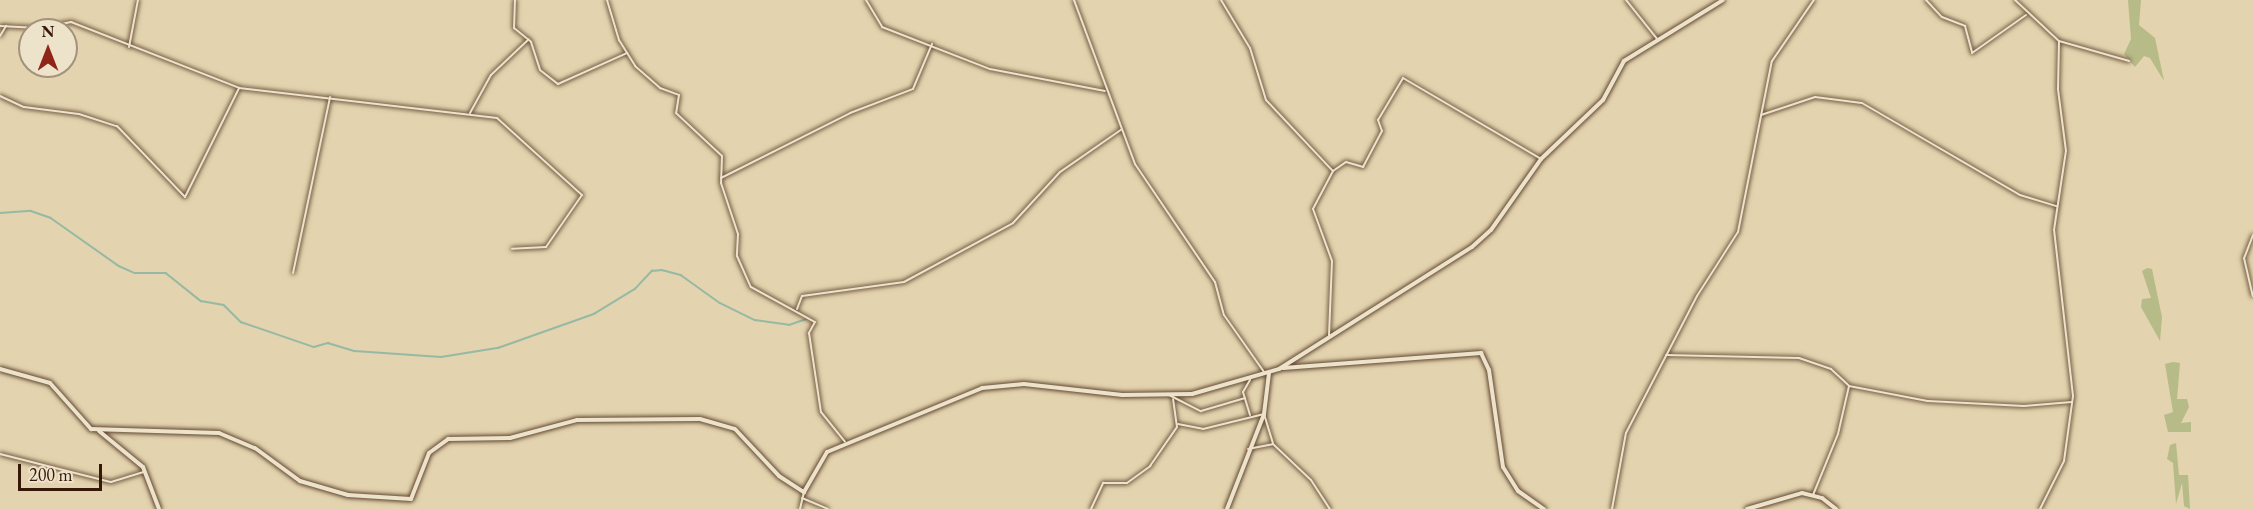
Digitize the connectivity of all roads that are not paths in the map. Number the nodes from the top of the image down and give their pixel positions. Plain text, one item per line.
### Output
1 (138, 0) edge
2 (515, 0) edge
3 (608, 0) edge
4 (866, 0) edge
5 (1074, 0) edge
6 (1221, 0) edge
7 (1626, 0) edge
8 (1723, 0) edge
9 (1814, 0) edge
10 (1926, 0) edge
11 (2015, 0) edge
12 (2026, 15) junction
13 (6, 25) junction
14 (0, 26) edge
15 (0, 36) edge
16 (529, 39) junction
17 (1658, 41) junction
18 (2059, 41) junction
19 (932, 43) junction
20 (129, 46) junction
21 (627, 53) junction
22 (2129, 61) dead end
23 (238, 88) junction
24 (1105, 91) junction
25 (0, 96) edge
26 (330, 97) junction
27 (470, 113) junction
28 (1761, 115) junction
29 (1122, 129) junction
30 (1541, 159) junction
31 (1333, 171) junction
32 (721, 178) junction
33 (2057, 206) junction
34 (2253, 235) edge
35 (512, 249) dead end
36 (293, 273) dead end
37 (2253, 296) edge
38 (796, 309) junction
39 (1329, 338) junction
40 (1666, 355) junction
41 (0, 369) edge
42 (1279, 369) junction
43 (1267, 373) junction
44 (1250, 380) junction
45 (1849, 386) junction
46 (1171, 397) junction
47 (1245, 398) junction
48 (2072, 402) junction
49 (1264, 414) junction
50 (1250, 416) junction
51 (1178, 424) junction
52 (98, 431) junction
53 (845, 442) junction
54 (1273, 444) junction
55 (1248, 449) junction
56 (0, 454) edge
57 (146, 470) junction
58 (804, 492) junction
59 (1813, 495) junction
60 (802, 498) junction
61 (1535, 507) edge
62 (159, 509) edge
63 (800, 509) edge
64 (828, 509) edge
65 (1090, 509) edge
66 (1227, 509) edge
67 (1330, 509) edge
68 (1545, 509) edge
69 (1612, 509) edge
70 (1747, 509) edge
71 (1836, 509) edge
72 (2040, 509) edge

1 - 20 street
2 - 16 street
3 - 21 street
4 - 19 street
5 - 24 street
6 - 31 street
7 - 17 street
8 - 17 street
9 - 28 street
10 - 12 street
11 - 12 street
12 - 18 street
13 - 14 street
13 - 15 street
13 - 20 street
16 - 21 street
16 - 27 street
17 - 30 street
18 - 22 street
18 - 33 street
19 - 24 street
19 - 32 street
20 - 23 street
21 - 32 street
23 - 25 street
23 - 26 street
24 - 29 street
26 - 27 street
26 - 36 street
27 - 35 street
28 - 33 street
28 - 40 street
29 - 38 street
29 - 43 street
30 - 31 street
30 - 39 street
31 - 39 street
32 - 38 street
33 - 48 street
34 - 37 street
38 - 53 street
39 - 42 street
40 - 45 street
40 - 69 street
41 - 52 street
42 - 43 street
42 - 61 street
43 - 44 street
43 - 49 street
44 - 46 street
44 - 47 street
45 - 48 street
45 - 59 street
46 - 47 street
46 - 51 street
46 - 53 street
47 - 50 street
48 - 72 street
49 - 50 street
49 - 54 street
49 - 55 street
50 - 51 street
51 - 65 street
52 - 57 street
52 - 58 street
53 - 58 street
54 - 55 street
54 - 67 street
55 - 66 street
56 - 57 street
57 - 62 street
58 - 60 street
59 - 70 street
59 - 71 street
60 - 63 street
60 - 64 street
61 - 68 street

